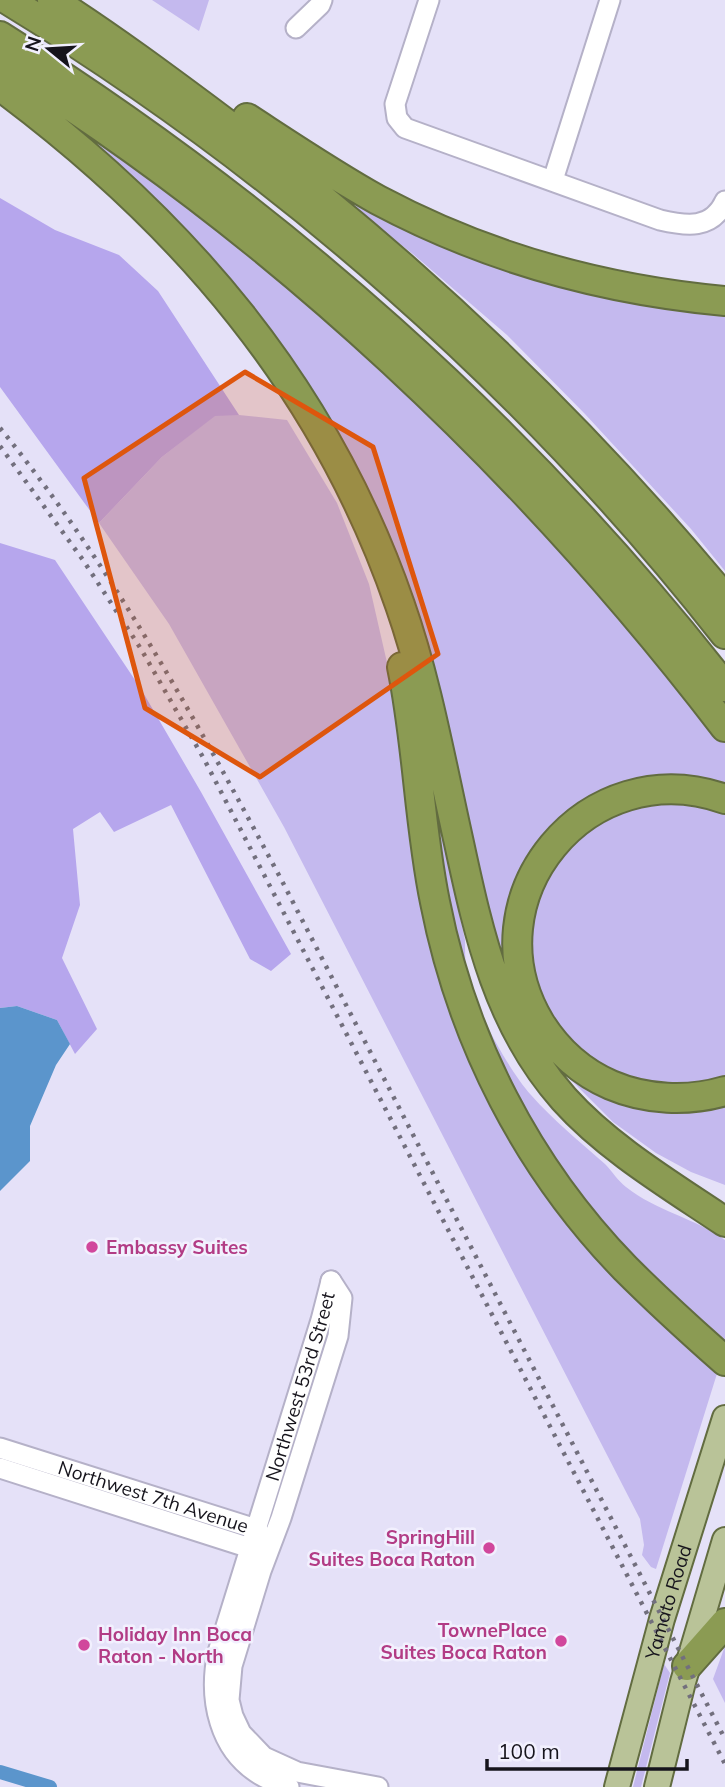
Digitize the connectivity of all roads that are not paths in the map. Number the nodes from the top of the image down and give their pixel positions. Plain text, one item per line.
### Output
1 (8, 0) edge
2 (51, 0) edge
3 (322, 0) edge
4 (429, 0) edge
5 (610, 0) edge
6 (296, 28) dead end
7 (0, 36) edge
8 (124, 47) junction
9 (0, 60) edge
10 (0, 86) edge
11 (552, 180) junction
12 (725, 201) edge
13 (725, 301) edge
14 (318, 427) junction
15 (725, 599) edge
16 (725, 634) edge
17 (725, 687) edge
18 (725, 727) edge
19 (725, 799) edge
20 (725, 1091) edge
21 (652, 1171) junction
22 (725, 1200) edge
23 (725, 1222) edge
24 (725, 1361) edge
25 (725, 1418) edge
26 (0, 1448) edge
27 (0, 1468) edge
28 (253, 1539) junction
29 (725, 1540) edge
30 (271, 1545) junction
31 (725, 1623) edge
32 (687, 1666) junction
33 (249, 1755) junction
34 (289, 1787) edge
35 (378, 1787) edge
36 (617, 1787) edge
37 (656, 1787) edge

1 - 16 highway
2 - 8 highway
3 - 6 street
4 - 11 street
5 - 11 street
7 - 17 highway
8 - 13 highway
8 - 15 highway
9 - 18 highway
10 - 14 highway
11 - 12 street
14 - 21 highway
14 - 24 highway
19 - 20 highway
21 - 22 highway
21 - 23 highway
25 - 36 main road, Yamato Road
26 - 28 street, Northwest 7th Avenue
27 - 28 street, Northwest 7th Avenue
28 - 30 street, Northwest 7th Avenue
28 - 30 street, Northwest 53rd Street
28 - 33 street, Northwest 53rd Street
29 - 32 main road, Yamato Road
30 - 33 street, Northwest 53rd Street
31 - 32 highway
32 - 37 main road, Yamato Road
33 - 34 street
33 - 35 street

